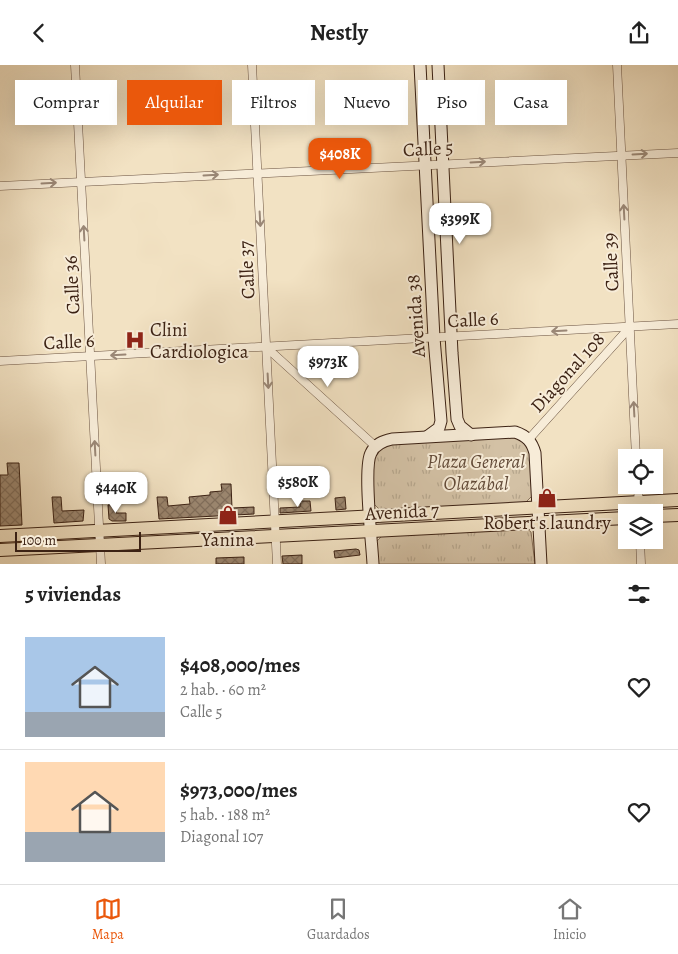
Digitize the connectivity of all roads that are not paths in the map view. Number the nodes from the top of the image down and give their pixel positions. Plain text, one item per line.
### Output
1 (75, 65) edge
2 (252, 65) edge
3 (420, 65) edge
4 (438, 65) edge
5 (617, 65) edge
6 (678, 153) edge
7 (621, 155) junction
8 (443, 164) junction
9 (425, 165) junction
10 (257, 173) junction
11 (82, 182) junction
12 (0, 186) edge
13 (678, 324) edge
14 (630, 327) junction
15 (451, 337) junction
16 (434, 338) junction
17 (266, 347) junction
18 (90, 356) junction
19 (0, 361) edge
20 (471, 435) junction
21 (427, 437) junction
22 (529, 439) junction
23 (375, 446) junction
24 (636, 449) edge
25 (678, 500) edge
26 (656, 504) edge
27 (618, 507) edge
28 (538, 508) junction
29 (678, 515) edge
30 (663, 516) edge
31 (371, 517) junction
32 (618, 518) edge
33 (274, 522) junction
34 (539, 522) junction
35 (99, 531) junction
36 (372, 531) junction
37 (0, 536) edge
38 (275, 537) junction
39 (100, 545) junction
40 (640, 549) edge
41 (0, 551) edge
42 (101, 564) edge
43 (277, 564) edge
44 (373, 564) edge
45 (541, 564) edge
46 (641, 564) edge

1 - 11 street, Calle 36
2 - 10 street, Calle 37
3 - 9 main road, Avenida 38
4 - 8 main road, Avenida 38
5 - 7 street, Calle 39
7 -> 6 street, Calle 5
8 -> 7 street, Calle 5
14 -> 7 street, Calle 39
8 - 9 street, Calle 5
8 - 15 main road, Avenida 38
9 - 10 street, Calle 5
9 - 16 main road, Avenida 38
11 -> 10 street, Calle 5
10 -> 17 street, Calle 37
12 -> 11 street, Calle 5
18 -> 11 street, Calle 36
13 - 14 street, Calle 6
14 -> 15 street, Calle 6
14 - 22 street, Diagonal 108
24 -> 14 street, Calle 39
15 - 16 street, Calle 6
15 - 20 main road, Avenida 38
16 - 17 street, Calle 6
16 - 21 main road, Avenida 38
17 -> 18 street, Calle 6
17 - 23 street
17 -> 33 street, Calle 37
18 - 19 street, Calle 6
35 -> 18 street, Calle 36
20 - 21 main road
20 - 22 main road
21 - 23 main road
22 - 28 main road
23 - 31 main road
25 - 26 main road, Avenida 7
27 - 28 main road, Avenida 7
28 - 31 main road, Avenida 7
28 - 34 main road
29 - 30 main road
31 - 33 main road, Avenida 7
31 - 36 main road
32 - 34 main road, Avenida 7
33 - 35 main road, Avenida 7
33 - 38 street, Calle 37
34 - 36 main road, Avenida 7
34 - 45 main road
35 - 37 main road, Avenida 7
35 - 39 street, Calle 36
36 - 38 main road, Avenida 7
36 - 44 main road
38 - 39 main road, Avenida 7
38 - 43 street, Calle 37
39 - 41 main road, Avenida 7
39 - 42 street, Calle 36
40 - 46 street

